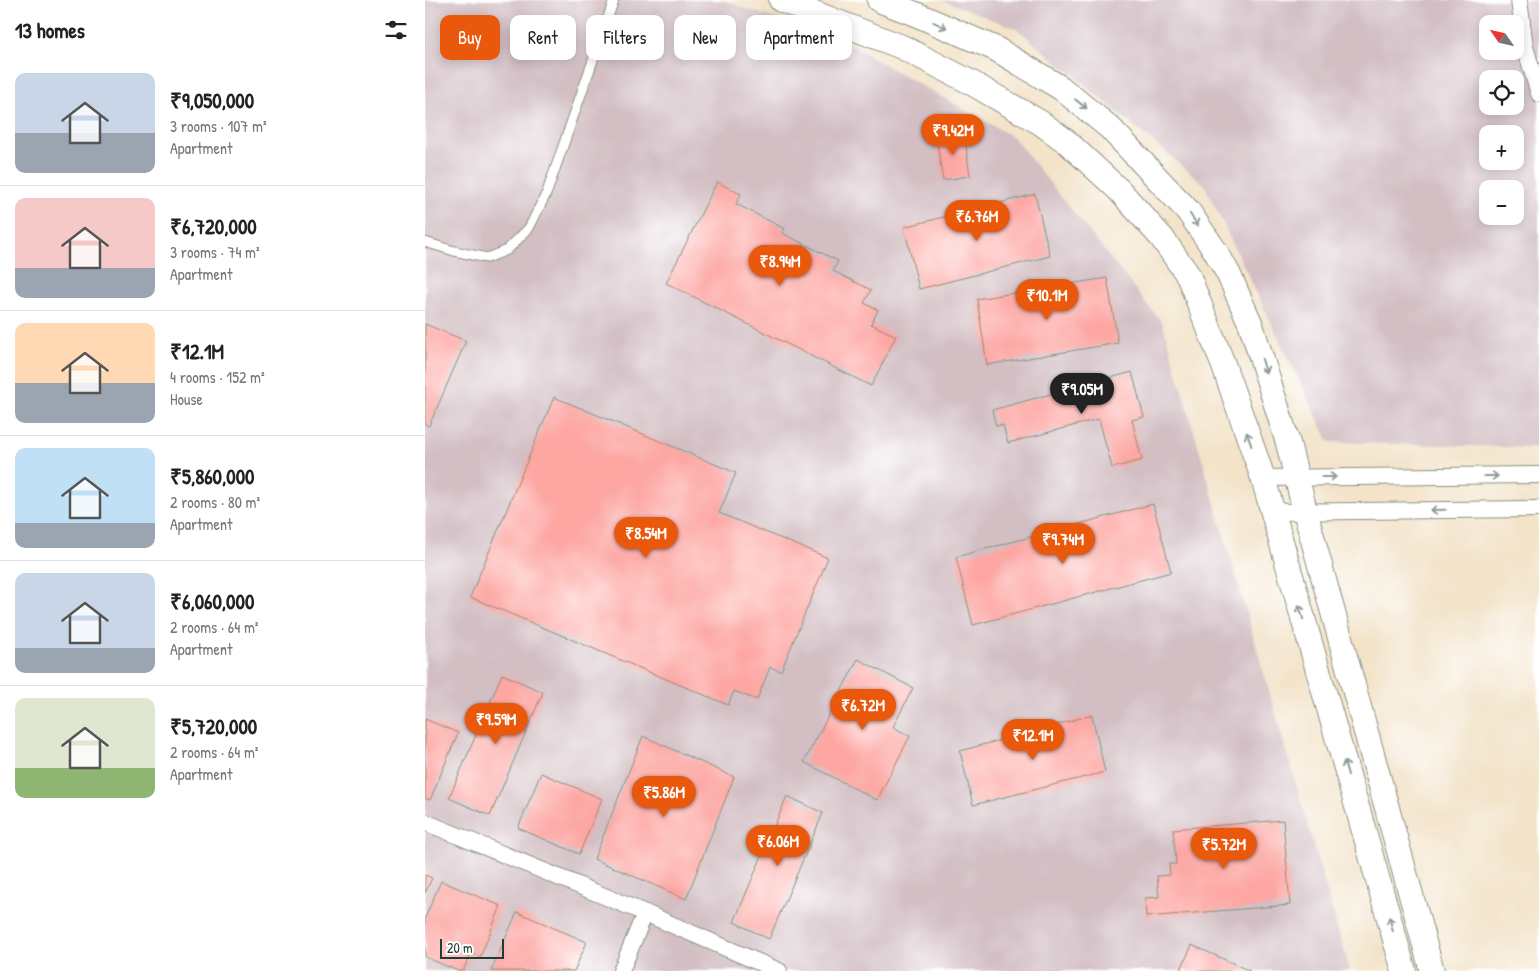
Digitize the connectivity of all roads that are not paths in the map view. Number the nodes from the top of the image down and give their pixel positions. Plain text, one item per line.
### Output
1 (614, 0) edge
2 (781, 0) edge
3 (879, 0) edge
4 (1519, 0) edge
5 (1539, 94) edge
6 (425, 242) edge
7 (1539, 475) edge
8 (1297, 477) junction
9 (1263, 478) junction
10 (1539, 509) edge
11 (1305, 511) junction
12 (1272, 512) junction
13 (425, 822) edge
14 (645, 913) junction
15 (621, 971) edge
16 (779, 971) edge
17 (1404, 971) edge
18 (1432, 971) edge

1 - 6 lane
9 -> 2 street
3 -> 8 street
4 - 5 street
8 -> 7 street
8 - 9 street
8 - 11 street
9 - 12 street
10 -> 11 street
11 - 12 street
11 - 18 street
17 -> 12 street
13 - 14 street
14 - 15 street
14 - 16 street

